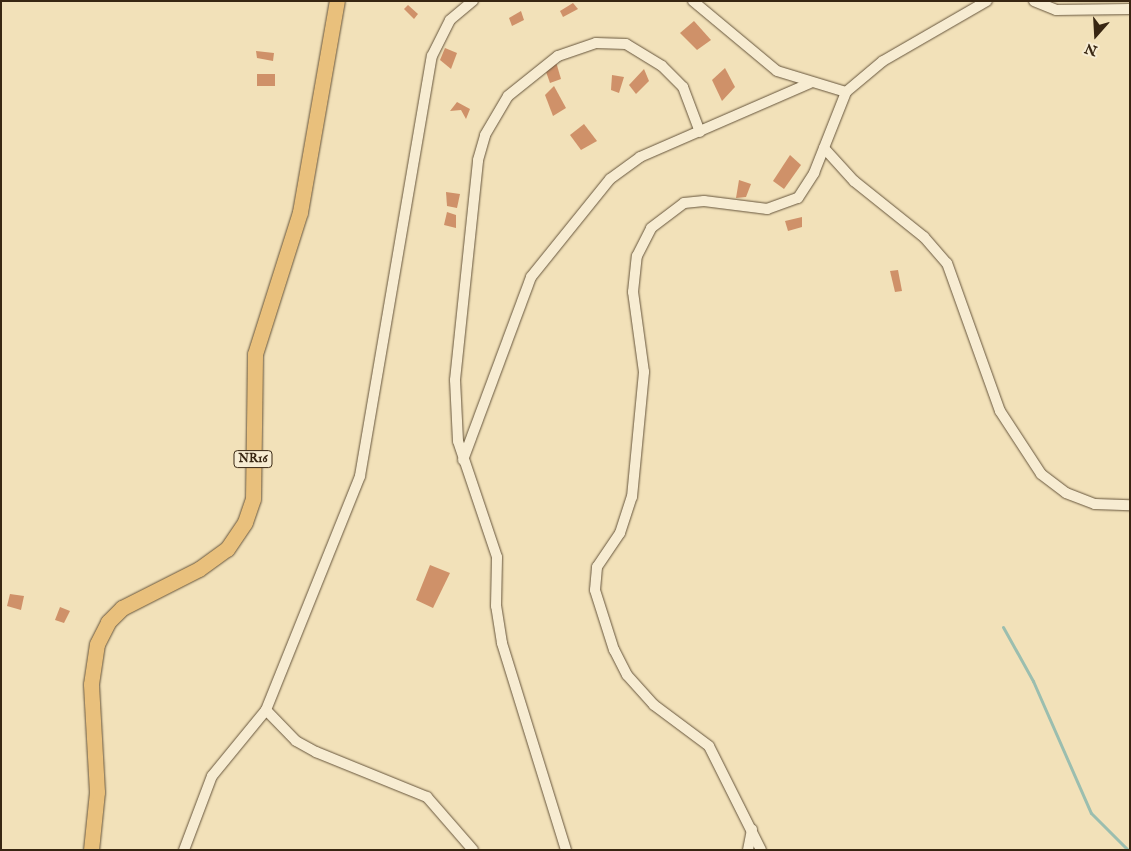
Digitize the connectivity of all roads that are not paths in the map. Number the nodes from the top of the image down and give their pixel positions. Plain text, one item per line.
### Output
1 (337, 1) edge
2 (472, 1) edge
3 (693, 1) edge
4 (987, 1) edge
5 (1034, 1) edge
6 (1130, 9) edge
7 (810, 83) junction
8 (846, 92) junction
9 (700, 132) junction
10 (824, 148) junction
11 (463, 460) junction
12 (1130, 506) edge
13 (266, 710) junction
14 (752, 829) junction
15 (91, 850) edge
16 (184, 850) edge
17 (473, 850) edge
18 (566, 850) edge
19 (748, 850) edge
20 (761, 850) edge

1 - 15 main road, NR16
2 - 13 street
3 - 7 street
4 - 8 street
5 - 6 street
7 - 8 street
7 - 9 street
8 - 10 street
9 - 11 street
9 - 11 street
10 - 12 street
10 - 14 street
11 - 18 street
13 - 16 street
13 - 17 street
14 - 19 street
14 - 20 street

